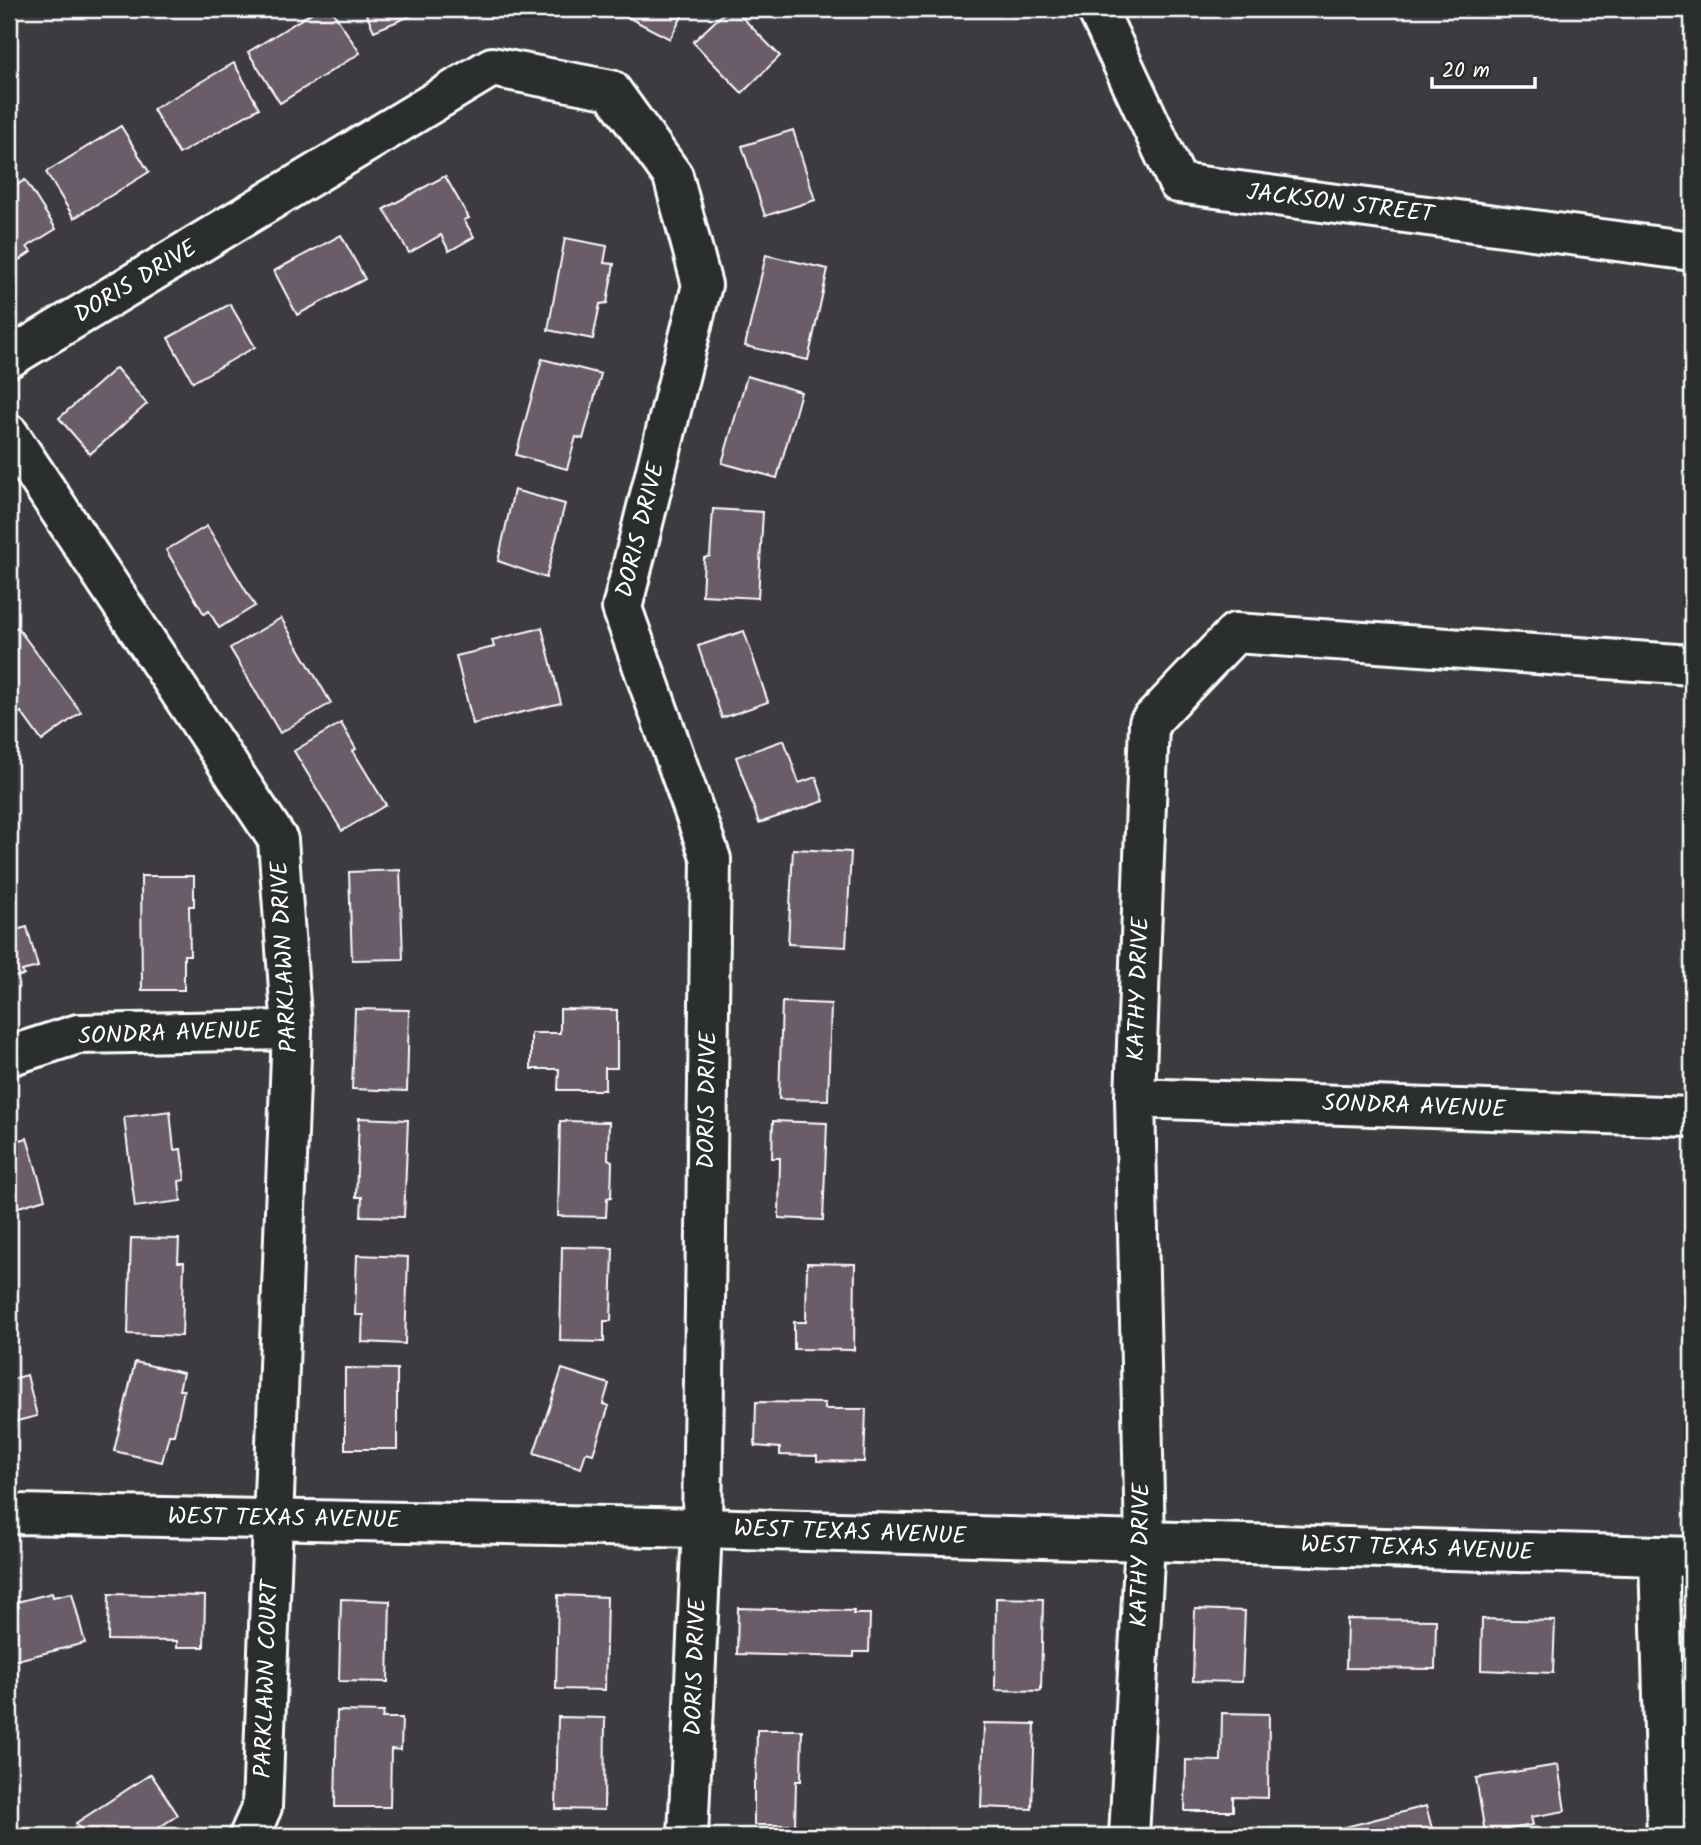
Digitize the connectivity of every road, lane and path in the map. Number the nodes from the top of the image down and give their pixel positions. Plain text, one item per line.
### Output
1 (1097, 9) edge
2 (1692, 251) edge
3 (9, 358) edge
4 (9, 434) edge
5 (1692, 665) edge
6 (292, 1030) junction
7 (9, 1056) edge
8 (1135, 1098) junction
9 (1692, 1117) edge
10 (9, 1516) edge
11 (273, 1518) junction
12 (702, 1528) junction
13 (1145, 1542) junction
14 (1675, 1556) edge
15 (249, 1836) edge
16 (688, 1836) edge
17 (1129, 1836) edge
18 (1667, 1836) edge

1 - 2 street, JACKSON STREET
3 - 12 street, DORIS DRIVE
4 - 6 street, PARKLAWN DRIVE
5 - 8 street, KATHY DRIVE
6 - 7 street, SONDRA AVENUE
6 - 11 street, PARKLAWN DRIVE
8 - 9 street, SONDRA AVENUE
8 - 13 street, KATHY DRIVE
10 - 11 street, WEST TEXAS AVENUE
11 - 12 street, WEST TEXAS AVENUE
11 - 15 street, PARKLAWN COURT
12 - 13 street, WEST TEXAS AVENUE
12 - 16 street, DORIS DRIVE
13 - 14 street, WEST TEXAS AVENUE
13 - 17 street, KATHY DRIVE
14 - 18 street

